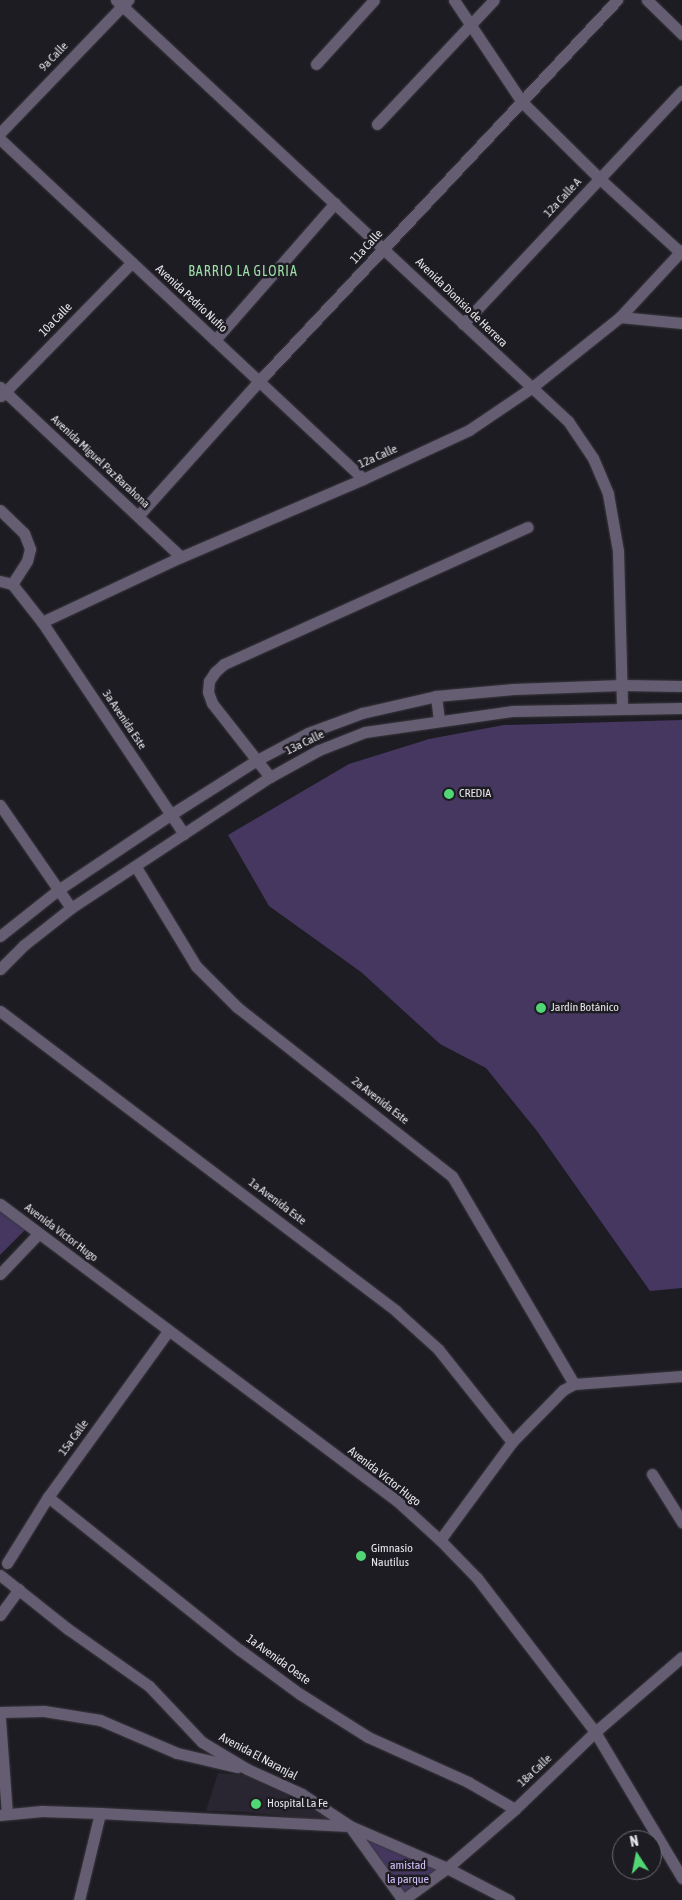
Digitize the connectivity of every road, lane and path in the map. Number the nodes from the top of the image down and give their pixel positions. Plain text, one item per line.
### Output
1 (374, 0) edge
2 (454, 0) edge
3 (494, 0) edge
4 (617, 0) edge
5 (647, 0) edge
6 (122, 2) edge
7 (471, 25) junction
8 (682, 34) edge
9 (316, 64) dead end
10 (682, 91) edge
11 (522, 102) junction
12 (377, 124) dead end
13 (0, 133) edge
14 (0, 139) edge
15 (600, 179) junction
16 (335, 203) junction
17 (384, 249) junction
18 (681, 252) edge
19 (132, 262) junction
20 (620, 317) junction
21 (682, 323) edge
22 (463, 324) junction
23 (215, 340) junction
24 (259, 381) junction
25 (531, 388) junction
26 (2, 392) edge
27 (363, 479) junction
28 (0, 510) edge
29 (138, 516) junction
30 (528, 527) dead end
31 (181, 557) junction
32 (0, 581) edge
33 (12, 584) junction
34 (42, 622) junction
35 (622, 685) junction
36 (682, 686) edge
37 (436, 696) junction
38 (682, 708) edge
39 (622, 709) junction
40 (439, 720) junction
41 (257, 760) junction
42 (270, 777) junction
43 (0, 805) edge
44 (170, 815) junction
45 (184, 834) junction
46 (136, 867) junction
47 (58, 890) junction
48 (71, 908) junction
49 (0, 936) edge
50 (0, 969) edge
51 (0, 1011) edge
52 (0, 1204) edge
53 (38, 1234) junction
54 (0, 1274) edge
55 (168, 1331) junction
56 (682, 1376) edge
57 (574, 1384) junction
58 (512, 1442) junction
59 (652, 1474) dead end
60 (48, 1497) junction
61 (682, 1522) edge
62 (440, 1540) junction
63 (7, 1563) dead end
64 (0, 1575) edge
65 (19, 1589) junction
66 (0, 1615) edge
67 (682, 1657) edge
68 (0, 1712) edge
69 (0, 1718) edge
70 (596, 1732) junction
71 (247, 1769) junction
72 (515, 1809) junction
73 (100, 1813) junction
74 (4, 1814) edge
75 (350, 1826) junction
76 (447, 1868) junction
77 (682, 1878) edge
78 (79, 1900) edge
79 (403, 1900) edge
80 (509, 1900) edge

1 - 9 street
2 - 7 street
3 - 7 street
4 - 11 street, 11a Calle
5 - 8 street
6 - 13 street, 9a Calle
6 - 16 street, Avenida Dionisio de Herrera
7 - 11 street
7 - 12 street
10 - 15 street, 12a Calle A
11 - 15 street
11 - 17 street, 11a Calle
14 - 19 street, Avenida Pedrio Nufio
15 - 18 street
15 - 22 street, 12a Calle A
16 - 17 street, Avenida Dionisio de Herrera
16 - 23 street
17 - 22 street, Avenida Dionisio de Herrera
17 - 24 street, 11a Calle
18 - 20 street, 12a Calle
19 - 23 street, Avenida Pedrio Nufio
19 - 26 street, 10a Calle
20 - 21 street
20 - 25 street, 12a Calle
22 - 25 street, Avenida Dionisio de Herrera
23 - 24 street, Avenida Pedrio Nufio
24 - 27 street, Avenida Pedrio Nufio
24 - 29 street, 11a Calle
25 - 27 street, 12a Calle
25 - 35 street, Avenida Dionisio de Herrera
26 - 29 street, Avenida Miguel Paz Barahona
27 - 31 street, 12a Calle
28 - 33 street
29 - 31 street, Avenida Miguel Paz Barahona
30 - 41 street
31 - 34 street, 12a Calle
32 - 33 street
33 - 34 street, 3a Avenida Este
34 - 44 street, 3a Avenida Este
35 - 36 street, 13a Calle
35 - 37 street, 13a Calle
35 - 39 street, Avenida Dionisio de Herrera
37 - 40 street
37 - 41 street, 13a Calle
38 - 39 street, 13a Calle
39 - 40 street, 13a Calle
40 - 42 street, 13a Calle
41 - 42 street
41 - 44 street, 13a Calle
42 - 45 street, 13a Calle
43 - 47 street
44 - 45 street, 3a Avenida Este
44 - 47 street, 13a Calle
45 - 46 street, 13a Calle
46 - 48 street, 13a Calle
46 - 57 street, 2a Avenida Este
47 - 48 street
47 - 49 street, 13a Calle
48 - 50 street, 13a Calle
51 - 58 street, 1a Avenida Este
52 - 53 street, Avenida Víctor Hugo
53 - 54 street
53 - 55 street, Avenida Víctor Hugo
55 - 60 street, 15a Calle
55 - 62 street, Avenida Víctor Hugo
56 - 57 street
57 - 58 street
58 - 62 street
59 - 61 street
60 - 63 street, 15a Calle
60 - 72 street, 1a Avenida Oeste
62 - 70 street, Avenida Víctor Hugo
64 - 65 street, Avenida El Naranjal
65 - 66 street
65 - 71 street, Avenida El Naranjal
67 - 70 street, 18a Calle
68 - 71 street
69 - 74 street
70 - 72 street, 18a Calle
70 - 77 street, Avenida Víctor Hugo
71 - 75 street, Avenida El Naranjal
72 - 76 street, 18a Calle
73 - 74 street
73 - 75 street
73 - 78 street
75 - 76 street, Avenida El Naranjal
75 - 79 street
76 - 79 street, 18a Calle
76 - 80 street, Avenida El Naranjal

